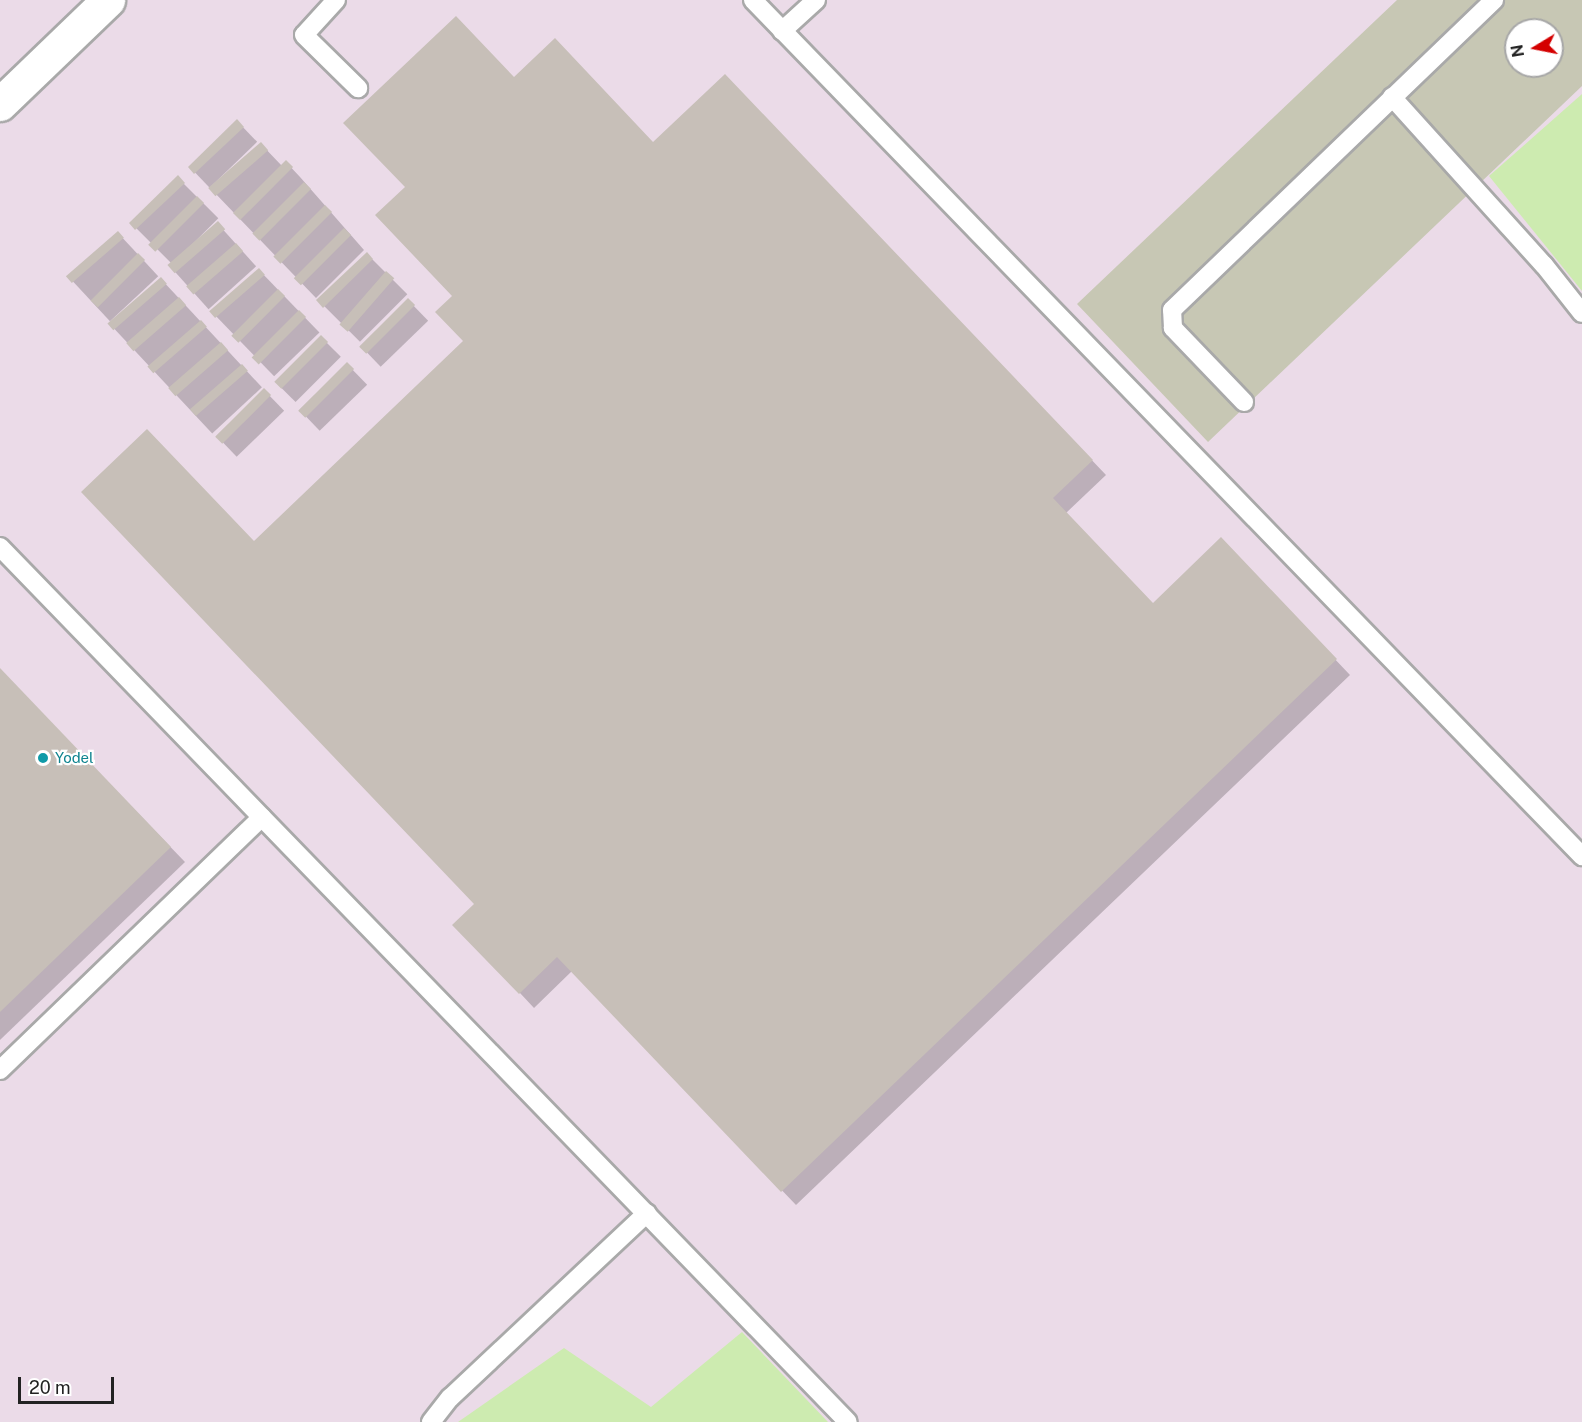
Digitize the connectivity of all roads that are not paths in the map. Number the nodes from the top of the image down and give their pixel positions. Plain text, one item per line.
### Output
1 (108, 0) edge
2 (336, 0) edge
3 (753, 0) edge
4 (816, 0) edge
5 (1494, 0) edge
6 (782, 31) junction
7 (358, 88) dead end
8 (1392, 97) junction
9 (0, 105) edge
10 (1582, 313) edge
11 (1244, 402) dead end
12 (0, 547) edge
13 (262, 817) junction
14 (1582, 856) edge
15 (0, 1070) edge
16 (647, 1213) junction
17 (431, 1422) edge
18 (848, 1422) edge

1 - 9 street
2 - 7 lane
3 - 6 lane
4 - 6 lane
5 - 8 lane
6 - 14 lane
8 - 10 lane
8 - 11 lane
12 - 13 lane
13 - 15 lane
13 - 16 lane
16 - 17 lane
16 - 18 lane

